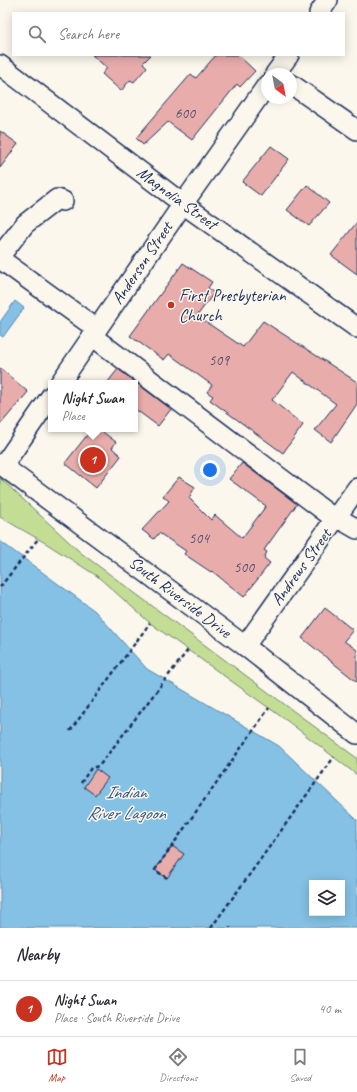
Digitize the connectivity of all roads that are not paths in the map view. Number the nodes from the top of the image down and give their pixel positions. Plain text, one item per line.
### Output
1 (328, 0) edge
2 (320, 12) edge
3 (288, 56) edge
4 (0, 65) edge
5 (280, 68) edge
6 (297, 88) edge
7 (261, 95) edge
8 (357, 130) edge
9 (63, 201) dead end
10 (183, 204) junction
11 (0, 256) edge
12 (0, 260) edge
13 (357, 328) edge
14 (94, 333) junction
15 (62, 380) edge
16 (48, 400) edge
17 (2, 465) edge
18 (357, 488) edge
19 (336, 518) junction
20 (357, 529) edge
21 (245, 646) junction
22 (357, 734) edge

1 - 2 street
3 - 5 street, Anderson Street
4 - 10 street, Magnolia Street
6 - 8 street
7 - 10 street, Anderson Street
9 - 11 street
10 - 13 street, Magnolia Street
10 - 14 street, Anderson Street
12 - 14 street
14 - 15 street, Anderson Street
14 - 19 street
16 - 17 street
17 - 21 street, South Riverside Drive
18 - 19 street, Andrews Street
19 - 20 street
19 - 21 street, Andrews Street
21 - 22 street, South Riverside Drive

